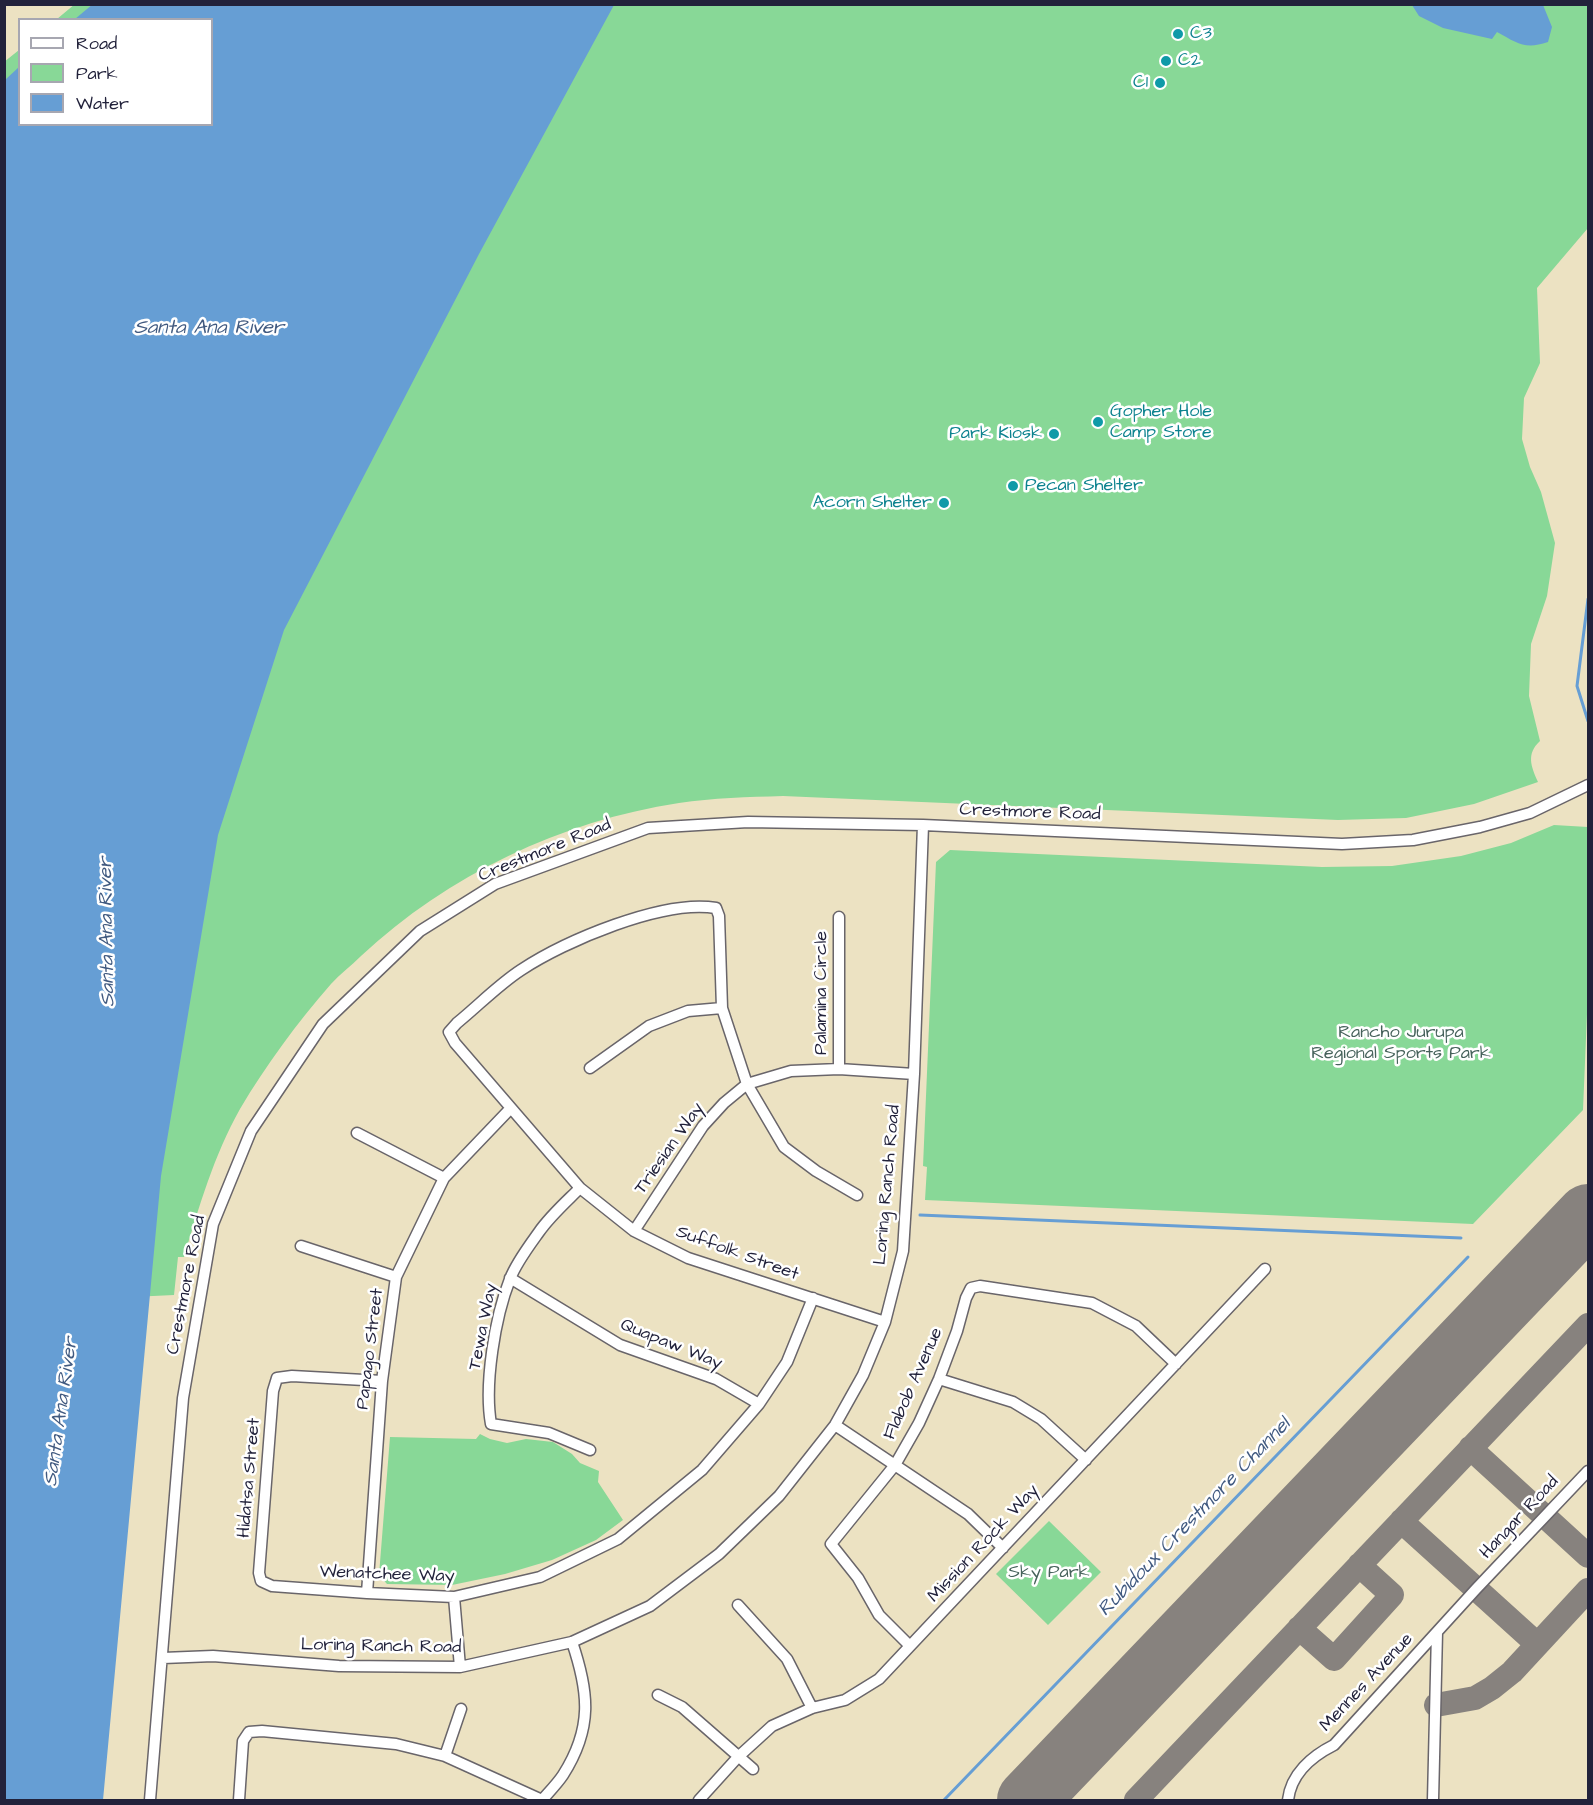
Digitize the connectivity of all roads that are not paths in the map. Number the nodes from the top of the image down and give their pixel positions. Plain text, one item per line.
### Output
1 (1588, 785) edge
2 (924, 825) junction
3 (838, 917) dead end
4 (722, 1008) junction
5 (590, 1068) dead end
6 (839, 1070) junction
7 (914, 1074) junction
8 (747, 1084) junction
9 (510, 1109) junction
10 (357, 1132) dead end
11 (444, 1178) junction
12 (580, 1188) junction
13 (857, 1195) dead end
14 (634, 1231) junction
15 (301, 1246) dead end
16 (1265, 1269) dead end
17 (396, 1277) junction
18 (510, 1278) junction
19 (813, 1298) junction
20 (885, 1322) junction
21 (1176, 1364) junction
22 (939, 1378) junction
23 (382, 1381) junction
24 (759, 1404) junction
25 (835, 1425) junction
26 (590, 1450) dead end
27 (1086, 1460) junction
28 (895, 1465) junction
29 (1588, 1471) edge
30 (1003, 1548) junction
31 (261, 1581) joint
32 (1476, 1589) joint
33 (367, 1593) junction
34 (454, 1597) junction
35 (738, 1605) dead end
36 (1437, 1632) junction
37 (572, 1642) junction
38 (910, 1646) junction
39 (163, 1658) junction
40 (460, 1667) junction
41 (658, 1695) dead end
42 (812, 1708) junction
43 (461, 1709) dead end
44 (445, 1756) junction
45 (738, 1756) junction
46 (753, 1769) dead end
47 (150, 1800) edge
48 (239, 1800) edge
49 (542, 1800) edge
50 (699, 1800) edge
51 (1288, 1800) edge
52 (1433, 1800) edge

1 - 2 street, Crestmore Road
2 - 7 street, Loring Ranch Road
2 - 39 street, Crestmore Road
3 - 6 street, Palamina Circle
4 - 5 street
4 - 8 street
4 - 9 street, Suffolk Street
6 - 7 street, Triesian Way
6 - 8 street, Triesian Way
7 - 20 street, Loring Ranch Road
8 - 13 street
8 - 14 street, Triesian Way
9 - 11 street, Papago Street
9 - 12 street, Suffolk Street
10 - 11 street
11 - 17 street, Papago Street
12 - 14 street, Suffolk Street
12 - 18 street, Tewa Way
14 - 19 street, Suffolk Street
15 - 17 street
16 - 21 street, Mission Rock Way
17 - 23 street, Papago Street
18 - 24 street, Quapaw Way
18 - 26 street, Tewa Way
19 - 20 street, Suffolk Street
19 - 24 street, Wenatchee Way
20 - 25 street, Loring Ranch Road
21 - 22 street, Flabob Avenue
21 - 27 street, Mission Rock Way
22 - 27 street
22 - 28 street, Flabob Avenue
23 - 31 street, Hidatsa Street
23 - 33 street, Papago Street
24 - 34 street, Wenatchee Way
25 - 28 street
25 - 37 street, Loring Ranch Road
27 - 30 street, Mission Rock Way
28 - 30 street
28 - 38 street, Flabob Avenue
29 - 32 street, Hangar Road
30 - 38 street, Mission Rock Way
31 - 33 street, Wenatchee Way
32 - 36 street, Mennes Avenue
33 - 34 street, Wenatchee Way
34 - 40 street
35 - 42 street
36 - 51 street, Mennes Avenue
36 - 52 street
37 - 40 street, Loring Ranch Road
37 - 49 street
38 - 42 street, Mission Rock Way
39 - 40 street, Loring Ranch Road
39 - 47 street, Crestmore Road
41 - 45 street
42 - 45 street, Mission Rock Way
43 - 44 street
44 - 48 street
44 - 49 street
45 - 46 street
45 - 50 street, Mission Rock Way

